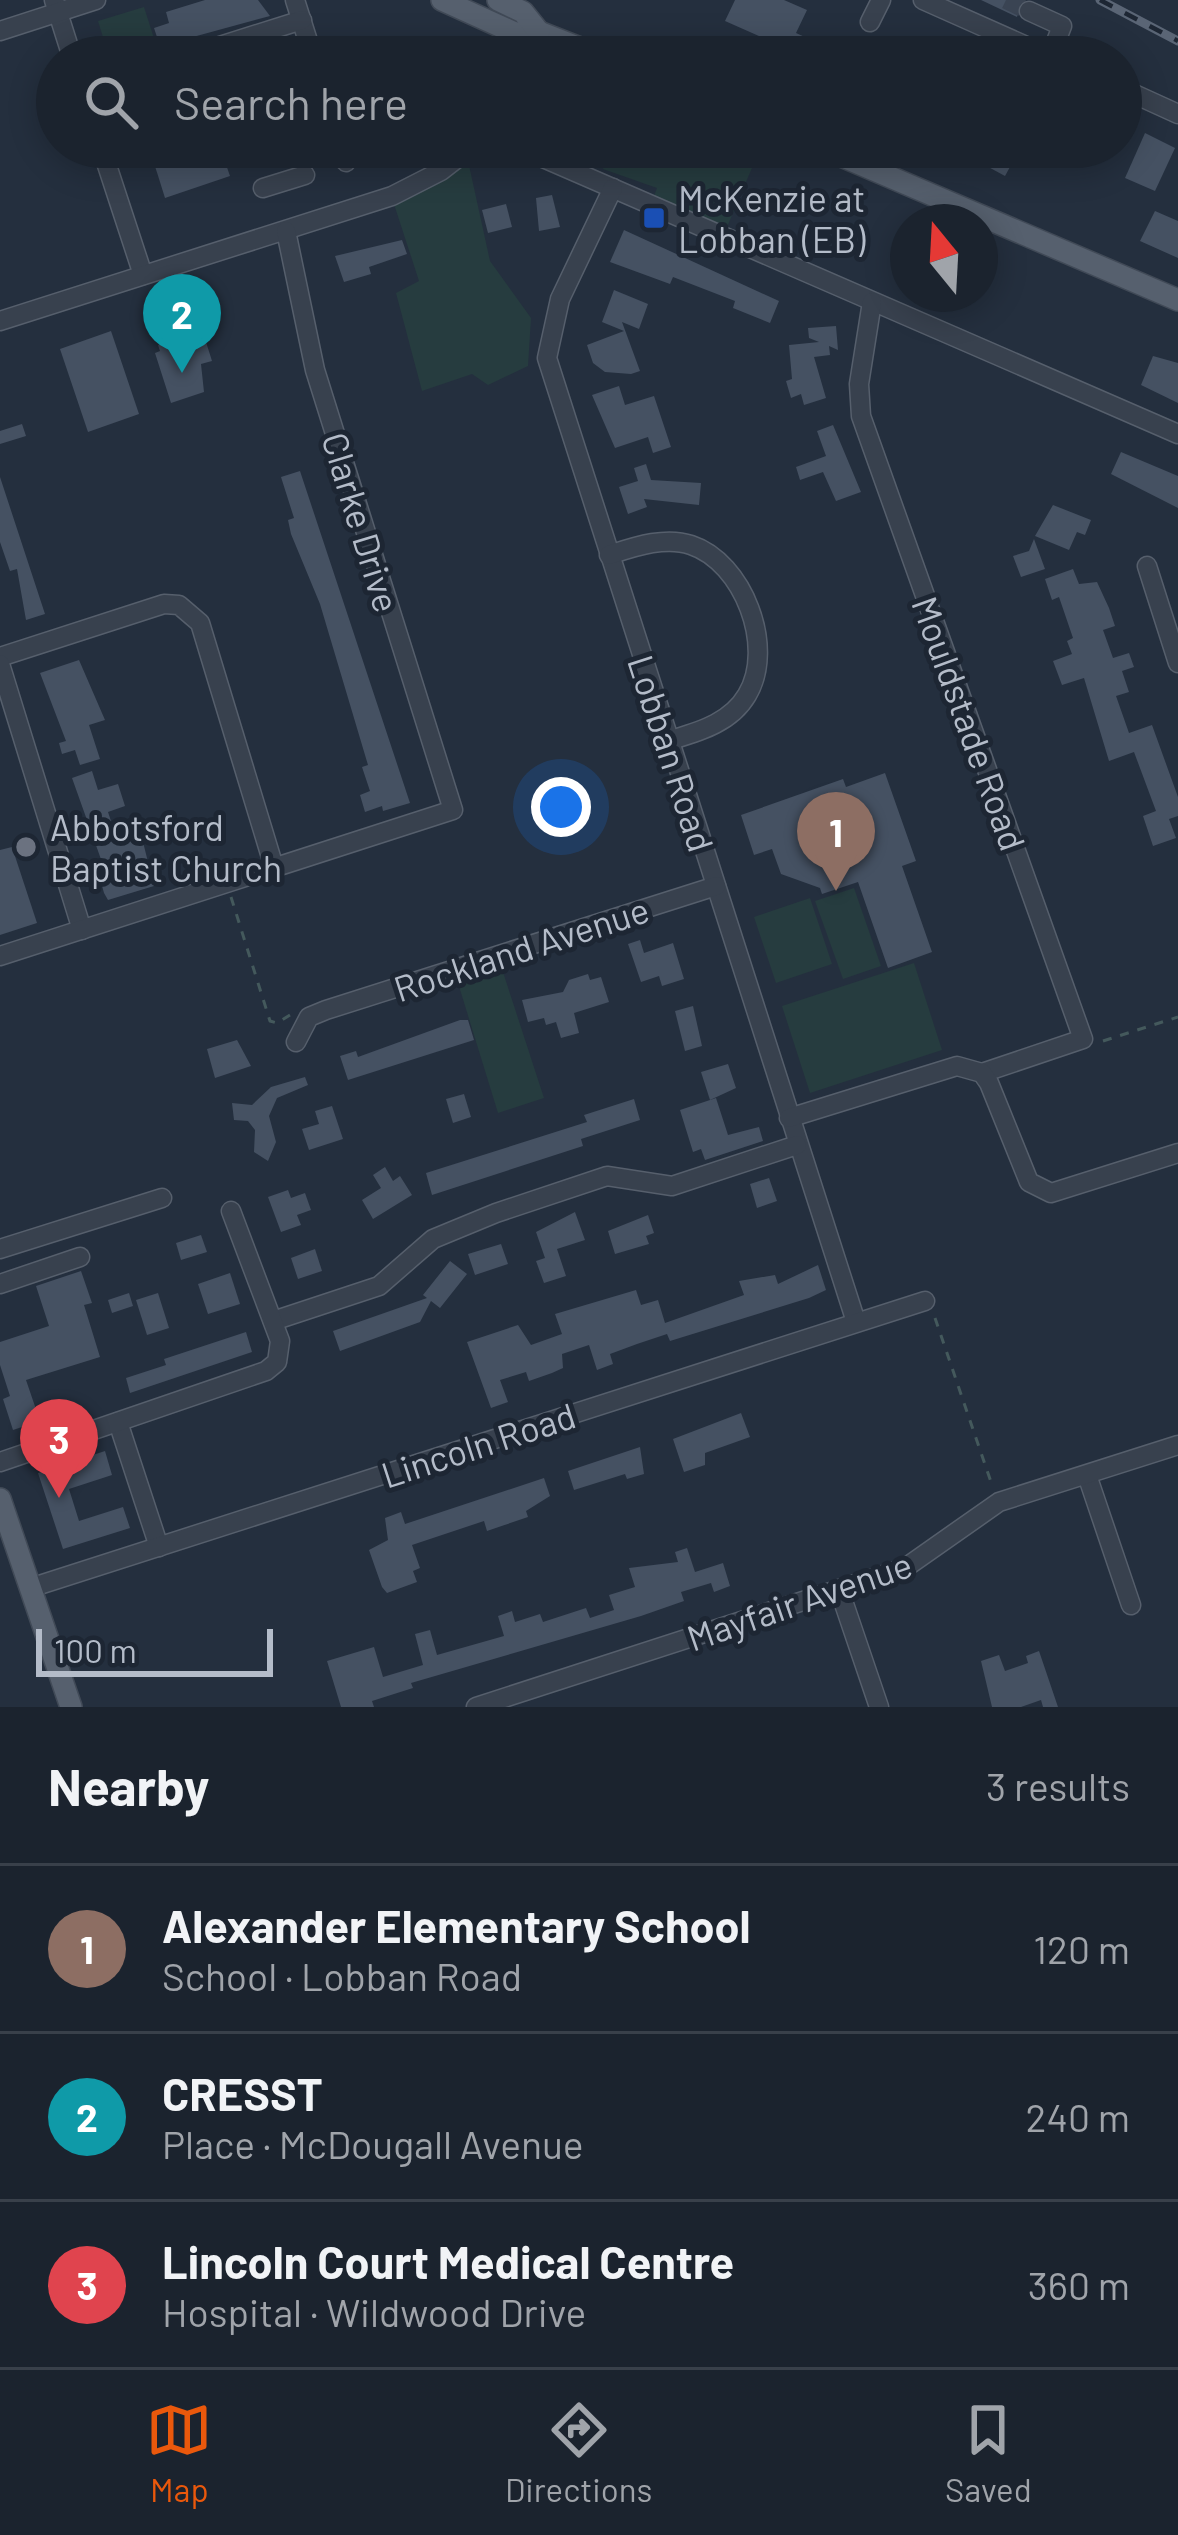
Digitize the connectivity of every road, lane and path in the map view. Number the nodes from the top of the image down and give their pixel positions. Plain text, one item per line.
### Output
1 (96, 0) edge
2 (295, 0) edge
3 (442, 0) edge
4 (498, 0) edge
5 (881, 0) edge
6 (923, 0) edge
7 (56, 6) edge
8 (1029, 11) dead end
9 (302, 20) junction
10 (870, 22) dead end
11 (0, 31) edge
12 (539, 32) junction
13 (65, 36) edge
14 (253, 36) edge
15 (307, 36) edge
16 (537, 36) edge
17 (549, 36) edge
18 (1004, 36) edge
19 (1058, 36) edge
20 (1142, 98) edge
21 (1178, 114) edge
22 (108, 168) edge
23 (440, 168) edge
24 (567, 168) edge
25 (869, 168) edge
26 (305, 175) dead end
27 (263, 188) dead end
28 (613, 188) junction
29 (286, 231) junction
30 (143, 274) junction
31 (1178, 300) edge
32 (872, 302) junction
33 (0, 321) edge
34 (1178, 434) edge
35 (609, 555) junction
36 (1147, 566) dead end
37 (0, 661) edge
38 (1178, 663) edge
39 (668, 741) junction
40 (274, 867) junction
41 (227, 883) junction
42 (716, 886) junction
43 (82, 930) junction
44 (0, 956) edge
45 (326, 1010) junction
46 (1178, 1017) edge
47 (298, 1037) dead end
48 (1083, 1039) junction
49 (982, 1073) junction
50 (789, 1118) junction
51 (797, 1145) junction
52 (1178, 1153) edge
53 (163, 1198) dead end
54 (231, 1211) dead end
55 (0, 1250) edge
56 (80, 1257) dead end
57 (0, 1284) edge
58 (926, 1301) joint
59 (273, 1321) junction
60 (856, 1322) junction
61 (118, 1422) junction
62 (1178, 1445) edge
63 (0, 1462) edge
64 (1087, 1475) junction
65 (0, 1499) edge
66 (999, 1502) junction
67 (159, 1547) junction
68 (30, 1588) junction
69 (838, 1589) junction
70 (1131, 1605) dead end
71 (71, 1707) edge
72 (476, 1707) edge
73 (879, 1707) edge

1 - 7 street
2 - 9 street
3 - 12 main road
4 - 12 main road
5 - 10 street
6 - 18 street
7 - 11 street
7 - 13 street
8 - 19 street
9 - 14 street
9 - 15 street
12 - 16 street
12 - 17 main road
20 - 21 street
22 - 30 street
23 - 29 street
24 - 28 street
25 - 31 main road
26 - 27 street
28 - 32 street
28 - 35 street, Lobban Road
29 - 30 street
29 - 40 street, Clarke Drive
30 - 33 street
32 - 34 street
32 - 48 street, Mouldstade Road
35 - 39 street, Lobban Road
35 - 39 street
36 - 38 street
37 - 40 street
37 - 43 street
39 - 42 street, Lobban Road
40 - 41 street
41 - 43 street
41 - 45 path
42 - 45 street, Rockland Avenue
42 - 50 street, Lobban Road
43 - 44 street
45 - 47 street, Rockland Avenue
46 - 48 path
48 - 49 street
49 - 50 street
49 - 52 street
50 - 51 street, Lobban Road
51 - 59 street
51 - 60 street, Lobban Road
53 - 55 street
54 - 59 street
56 - 57 street
58 - 60 street, Lincoln Road
58 - 66 path
59 - 61 street
60 - 67 street, Lincoln Road
61 - 63 street
61 - 67 street
62 - 64 street, Mayfair Avenue
64 - 66 street, Mayfair Avenue
64 - 70 street
65 - 68 main road
66 - 69 street, Mayfair Avenue
67 - 68 street, Lincoln Road
68 - 71 main road
69 - 72 street, Mayfair Avenue
69 - 73 street

